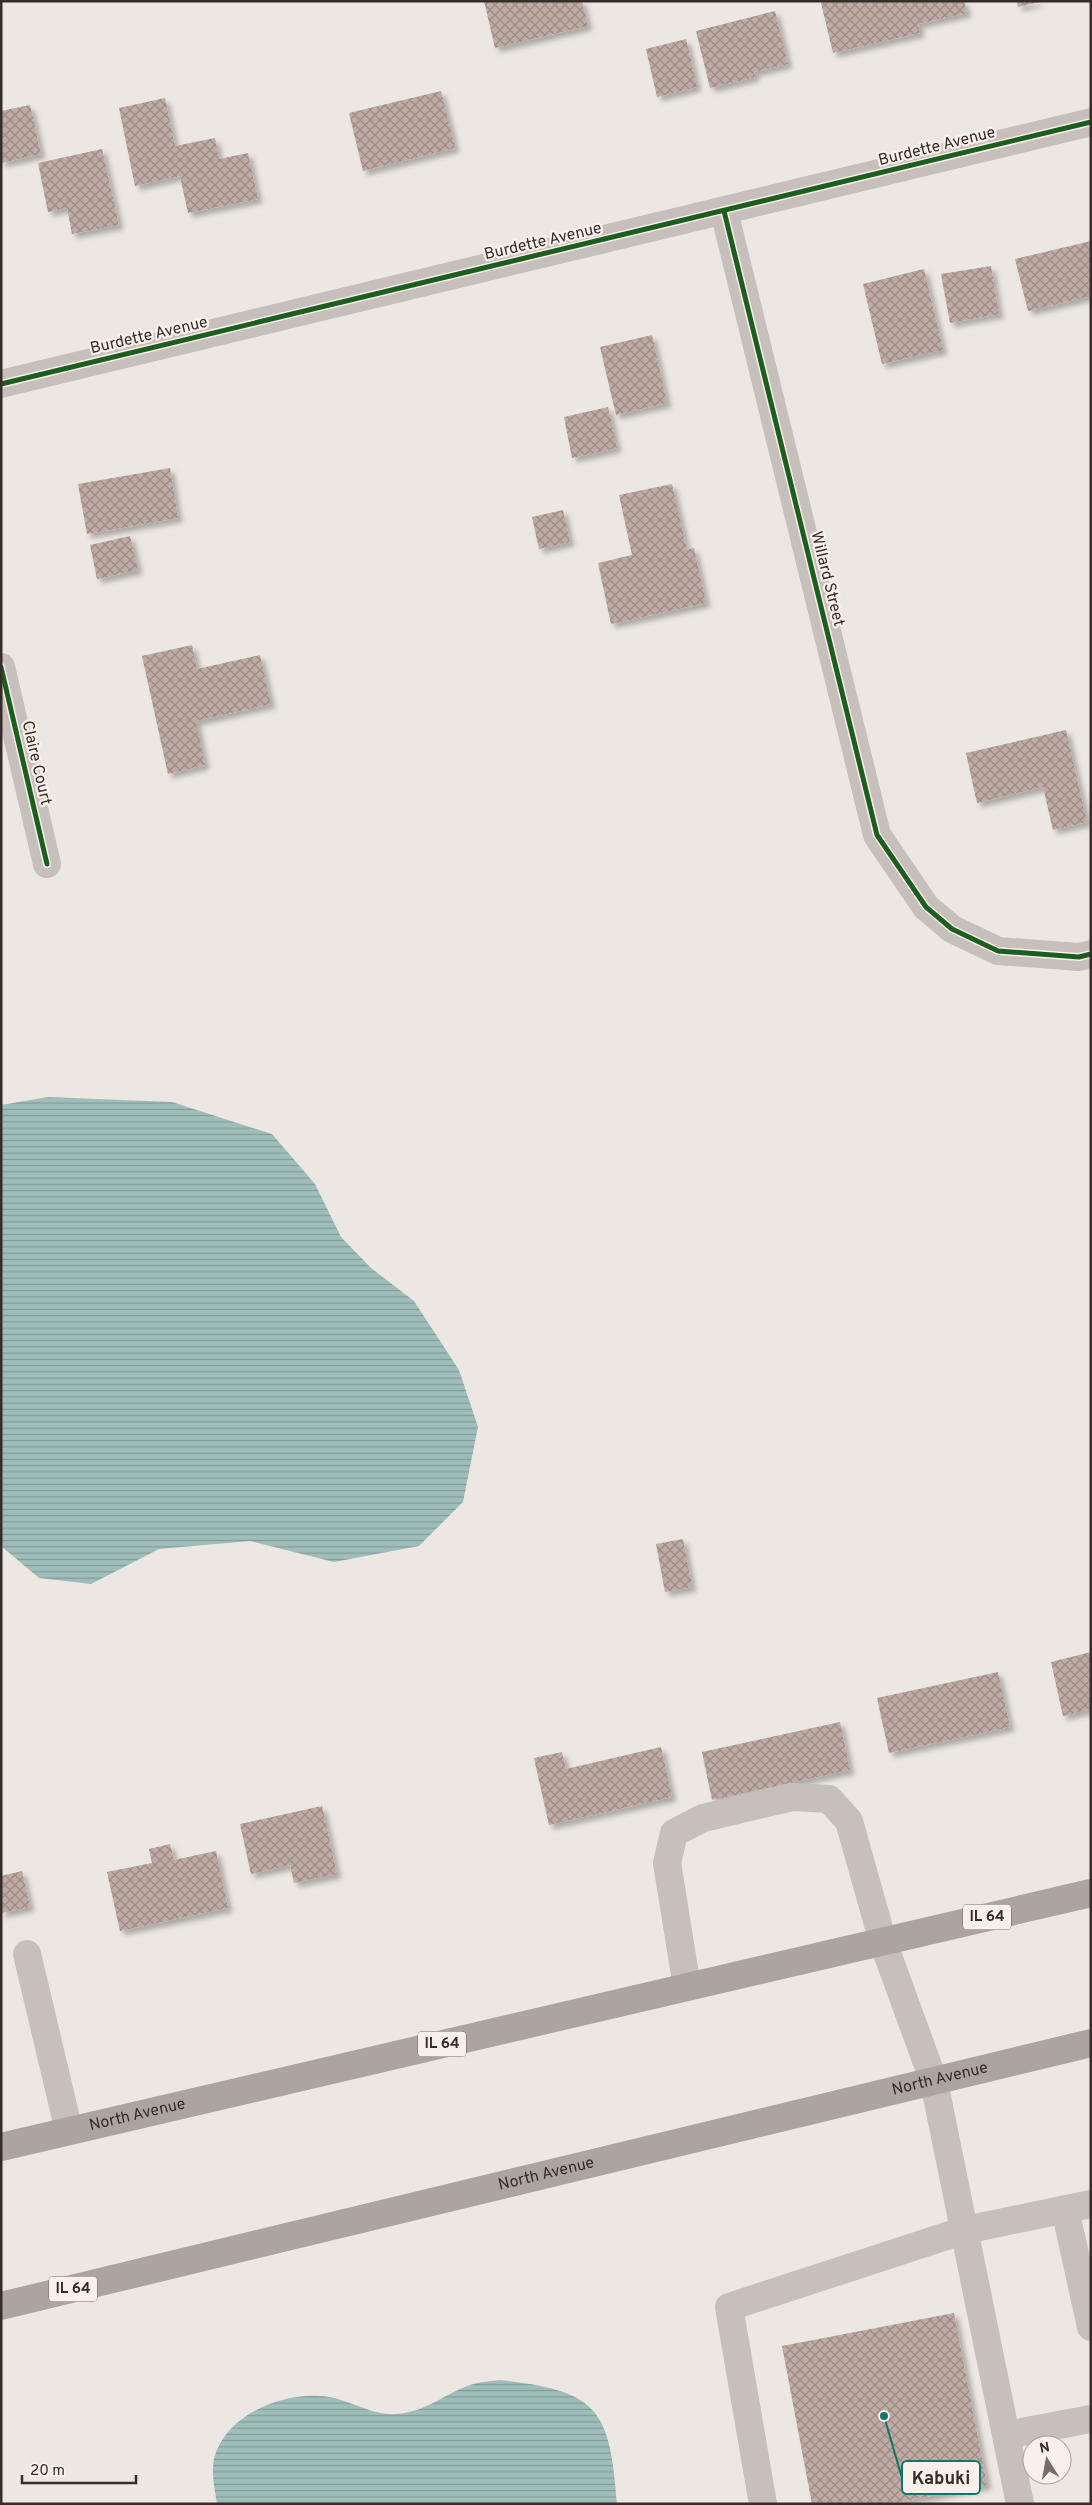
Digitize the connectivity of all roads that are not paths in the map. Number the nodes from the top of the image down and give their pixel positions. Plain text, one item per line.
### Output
1 (1091, 122) edge
2 (724, 211) junction
3 (1, 384) edge
4 (1, 667) edge
5 (47, 864) dead end
6 (1091, 954) edge
7 (1091, 1893) edge
8 (882, 1942) junction
9 (27, 1954) dead end
10 (687, 1987) junction
11 (1091, 2043) edge
12 (934, 2082) junction
13 (69, 2131) junction
14 (1, 2147) edge
15 (1091, 2204) edge
16 (1064, 2209) junction
17 (965, 2230) junction
18 (1, 2306) edge
19 (1091, 2327) edge
20 (1091, 2419) edge
21 (1006, 2435) junction
22 (763, 2504) edge
23 (1020, 2504) edge

1 - 2 street, Burdette Avenue
2 - 3 street, Burdette Avenue
2 - 6 street, Willard Street
4 - 5 street, Claire Court
7 - 8 main road, North Avenue / IL 64
8 - 10 main road, North Avenue / IL 64
8 - 10 street
8 - 12 street
9 - 13 street
10 - 13 main road, North Avenue / IL 64
11 - 12 main road, North Avenue / IL 64
12 - 17 street
12 - 18 main road, North Avenue / IL 64
13 - 14 main road, North Avenue / IL 64
15 - 16 street
16 - 17 street
16 - 19 street
17 - 21 street
17 - 22 street
20 - 21 street
21 - 23 street

